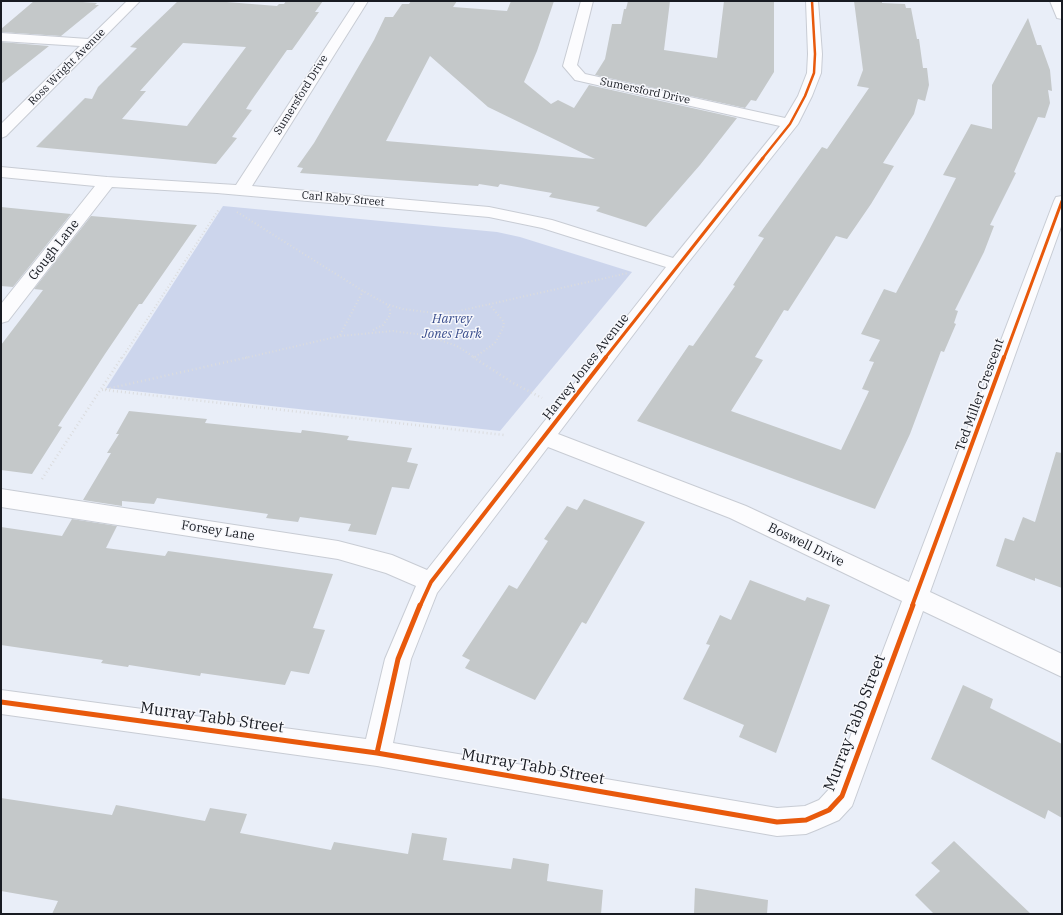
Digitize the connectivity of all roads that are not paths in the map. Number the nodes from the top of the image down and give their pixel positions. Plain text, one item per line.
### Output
1 (134, 1) edge
2 (362, 1) edge
3 (587, 1) edge
4 (812, 1) edge
5 (1056, 1) edge
6 (1062, 15) edge
7 (1, 37) edge
8 (90, 43) junction
9 (790, 124) junction
10 (1, 133) edge
11 (1, 172) edge
12 (107, 182) junction
13 (241, 190) junction
14 (1062, 200) edge
15 (678, 265) junction
16 (1, 317) edge
17 (544, 437) junction
18 (1, 498) edge
19 (431, 582) junction
20 (916, 597) junction
21 (1062, 666) edge
22 (1, 702) edge
23 (377, 753) junction

1 - 8 street, Ross Wright Avenue
2 - 13 street, Sumersford Drive
3 - 9 street, Sumersford Drive
4 - 9 street, Harvey Jones Avenue
5 - 6 street
7 - 8 street
8 - 10 street, Ross Wright Avenue
9 - 15 street, Harvey Jones Avenue
11 - 12 street, Carl Raby Street
12 - 13 street, Carl Raby Street
12 - 16 street, Gough Lane
13 - 15 street, Carl Raby Street
14 - 20 street, Ted Miller Crescent
15 - 17 street, Harvey Jones Avenue
17 - 19 street, Harvey Jones Avenue
17 - 20 street, Boswell Drive
18 - 19 street, Forsey Lane
19 - 23 street, Harvey Jones Avenue
20 - 21 street, Boswell Drive
20 - 23 street, Murray Tabb Street
22 - 23 street, Murray Tabb Street

